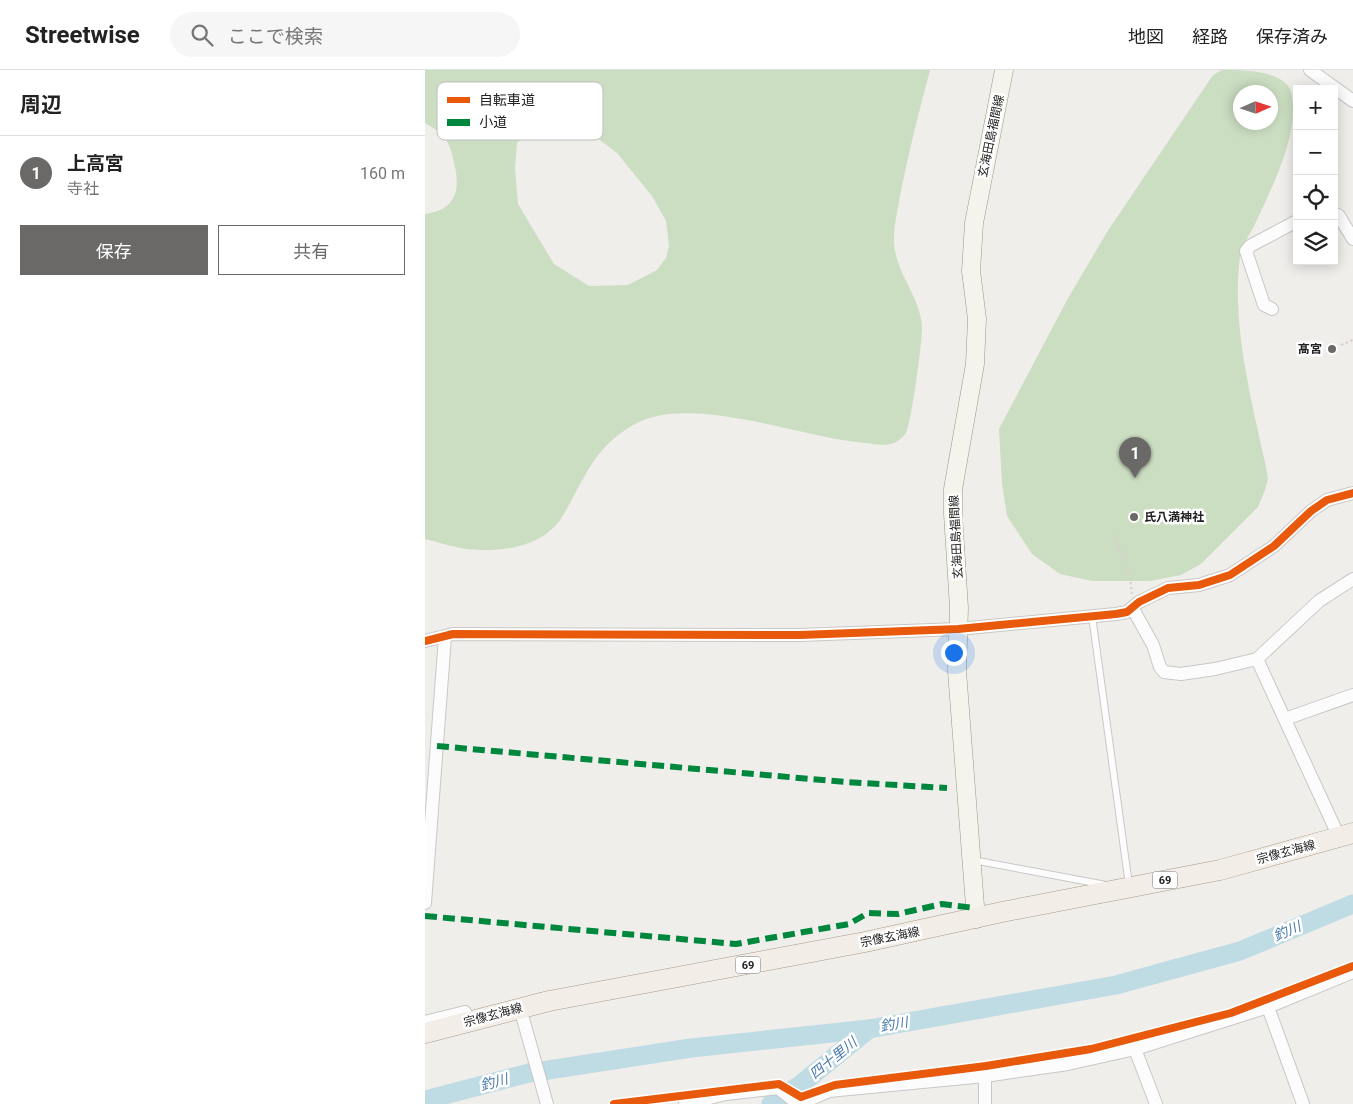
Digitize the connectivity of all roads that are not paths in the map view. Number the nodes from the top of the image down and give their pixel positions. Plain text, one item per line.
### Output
1 (1004, 70) edge
2 (1310, 70) edge
3 (1353, 101) edge
4 (1338, 215) edge
5 (1293, 223) edge
6 (1353, 239) edge
7 (1272, 309) dead end
8 (1353, 493) edge
9 (1353, 579) edge
10 (1133, 608) junction
11 (1092, 616) junction
12 (958, 629) junction
13 (445, 637) junction
14 (425, 642) edge
15 (1257, 659) junction
16 (1353, 694) edge
17 (1285, 718) junction
18 (1346, 835) edge
19 (972, 860) junction
20 (1127, 888) junction
21 (425, 903) edge
22 (976, 919) junction
23 (1353, 972) edge
24 (1268, 1007) junction
25 (521, 1013) junction
26 (468, 1021) junction
27 (425, 1022) edge
28 (425, 1033) edge
29 (1135, 1049) junction
30 (985, 1076) junction
31 (798, 1102) edge
32 (547, 1104) edge
33 (685, 1104) edge
34 (985, 1104) edge
35 (1156, 1104) edge
36 (1303, 1104) edge

1 - 12 main road, 玄海田島福間線
2 - 3 street
4 - 6 street
5 - 7 street
8 - 10 street
9 - 15 street
10 - 11 street
10 - 15 street
11 - 12 street
11 - 20 lane
12 - 13 street
12 - 19 main road, 玄海田島福間線
13 - 14 street
13 - 21 street
15 - 17 street
16 - 17 street
17 - 18 street
18 - 20 main road, 宗像玄海線 / 69
19 - 20 lane
19 - 22 main road, 玄海田島福間線
20 - 22 main road, 宗像玄海線 / 69
22 - 25 main road, 宗像玄海線 / 69
23 - 24 street
24 - 29 street
24 - 36 street
25 - 26 main road, 宗像玄海線 / 69
25 - 32 street
26 - 27 street
26 - 28 main road, 宗像玄海線 / 69
29 - 30 street
29 - 35 street
30 - 31 street
30 - 34 street
31 - 33 street

